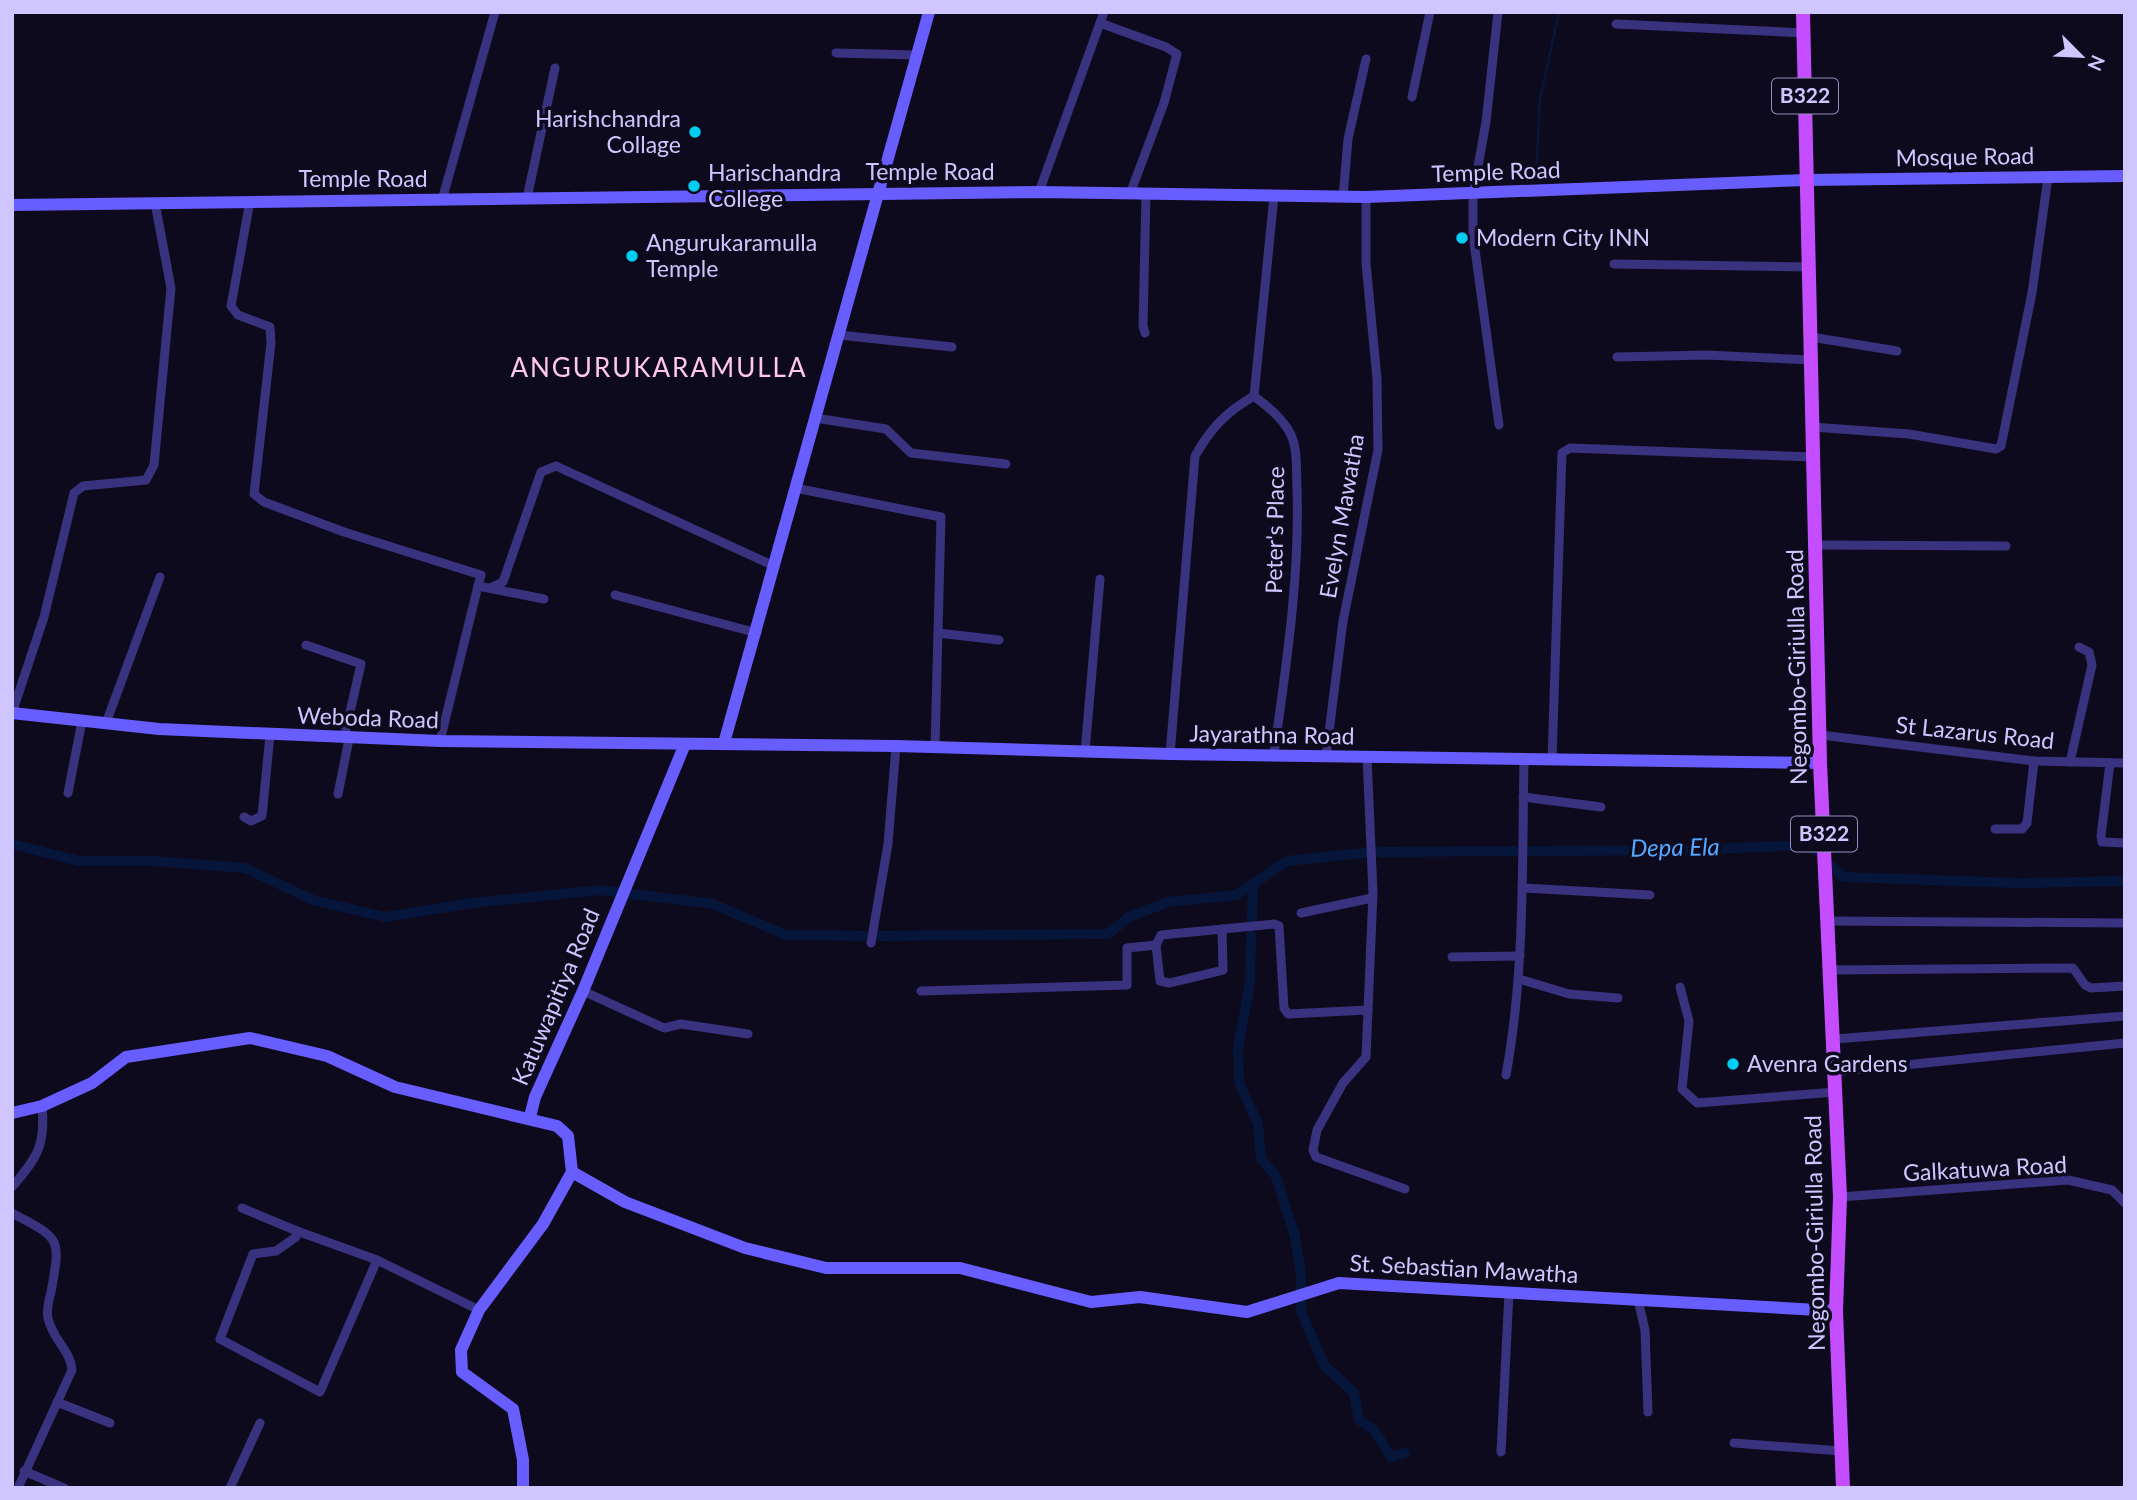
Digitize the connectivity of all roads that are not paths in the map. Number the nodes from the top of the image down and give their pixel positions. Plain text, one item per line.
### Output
1 (495, 12) edge
2 (929, 12) edge
3 (1104, 12) edge
4 (1430, 12) edge
5 (1498, 12) edge
6 (1803, 12) edge
7 (1100, 23) junction
8 (1616, 24) dead end
9 (1804, 33) junction
10 (836, 53) dead end
11 (917, 55) junction
12 (1366, 59) dead end
13 (555, 68) dead end
14 (1412, 97) dead end
15 (2125, 176) edge
16 (2048, 177) junction
17 (1806, 180) junction
18 (1039, 192) junction
19 (880, 193) junction
20 (1130, 194) junction
21 (1146, 194) junction
22 (1473, 194) junction
23 (1274, 196) junction
24 (1343, 197) junction
25 (1366, 197) junction
26 (527, 198) junction
27 (442, 200) junction
28 (250, 201) junction
29 (155, 203) junction
30 (12, 205) edge
31 (1614, 264) dead end
32 (1810, 267) junction
33 (1145, 333) dead end
34 (839, 335) junction
35 (1811, 337) junction
36 (952, 347) dead end
37 (1897, 351) dead end
38 (1616, 357) dead end
39 (1811, 360) junction
40 (1254, 396) junction
41 (815, 418) junction
42 (1499, 425) dead end
43 (1812, 427) junction
44 (1814, 457) junction
45 (1006, 464) dead end
46 (795, 488) junction
47 (1818, 545) junction
48 (2006, 546) dead end
49 (774, 566) junction
50 (160, 577) dead end
51 (1100, 579) dead end
52 (478, 586) junction
53 (488, 588) junction
54 (615, 595) dead end
55 (544, 598) dead end
56 (757, 633) junction
57 (938, 633) junction
58 (999, 639) dead end
59 (306, 645) dead end
60 (2079, 647) dead end
61 (12, 713) edge
62 (82, 720) junction
63 (106, 723) junction
64 (270, 735) junction
65 (1821, 735) junction
66 (346, 739) junction
67 (440, 741) junction
68 (724, 743) junction
69 (685, 744) junction
70 (896, 746) junction
71 (935, 747) junction
72 (1085, 752) junction
73 (1170, 754) junction
74 (1274, 754) junction
75 (1326, 756) junction
76 (1367, 757) junction
77 (1524, 760) junction
78 (1552, 760) junction
79 (2034, 761) junction
80 (2070, 762) junction
81 (1820, 763) junction
82 (2110, 763) junction
83 (2125, 763) edge
84 (68, 793) dead end
85 (338, 794) dead end
86 (1523, 797) junction
87 (1601, 807) dead end
88 (244, 817) dead end
89 (1995, 829) dead end
90 (2125, 843) edge
91 (1521, 888) junction
92 (1650, 895) dead end
93 (1372, 898) junction
94 (1301, 913) dead end
95 (1828, 921) junction
96 (2125, 923) edge
97 (1222, 929) junction
98 (871, 943) dead end
99 (1156, 944) junction
100 (1520, 956) junction
101 (1451, 957) dead end
102 (1831, 970) junction
103 (1519, 979) junction
104 (2125, 986) edge
105 (1680, 987) dead end
106 (583, 991) junction
107 (921, 991) dead end
108 (1618, 998) dead end
109 (1368, 1010) junction
110 (2125, 1016) edge
111 (748, 1034) dead end
112 (1835, 1040) junction
113 (2125, 1043) edge
114 (1835, 1072) junction
115 (1506, 1075) dead end
116 (1836, 1092) junction
117 (42, 1106) junction
118 (12, 1113) edge
119 (530, 1117) junction
120 (572, 1172) junction
121 (12, 1187) edge
122 (1405, 1189) dead end
123 (1840, 1197) junction
124 (2125, 1203) edge
125 (242, 1208) dead end
126 (12, 1213) edge
127 (297, 1231) junction
128 (377, 1260) junction
129 (1509, 1293) junction
130 (1637, 1300) junction
131 (479, 1310) junction
132 (1836, 1311) junction
133 (57, 1402) junction
134 (1648, 1412) dead end
135 (110, 1423) dead end
136 (260, 1423) dead end
137 (1734, 1443) dead end
138 (1842, 1451) junction
139 (1501, 1452) dead end
140 (24, 1471) junction
141 (18, 1488) edge
142 (64, 1488) edge
143 (230, 1488) edge
144 (523, 1488) edge
145 (1843, 1488) edge

1 - 27 street
2 - 11 street
3 - 7 street
4 - 14 street
5 - 22 street
6 - 9 main road, Negombo-Giriulla Road / B322
7 - 18 street
7 - 20 street
8 - 9 street
9 - 17 main road, Negombo-Giriulla Road / B322
10 - 11 street
11 - 19 street
12 - 24 street
13 - 26 street
15 - 16 street, Mosque Road
16 - 17 street, Mosque Road
16 - 43 street
17 - 22 street, Temple Road
17 - 32 main road, Negombo-Giriulla Road / B322
18 - 19 street, Temple Road
18 - 20 street, Temple Road
19 - 26 street, Temple Road
19 - 34 street
20 - 21 street, Temple Road
21 - 23 street, Temple Road
21 - 33 street
22 - 25 street, Temple Road
22 - 42 street
23 - 24 street, Temple Road
23 - 40 street
24 - 25 street, Temple Road
25 - 75 street, Evelyn Mawatha
26 - 27 street, Temple Road
27 - 28 street, Temple Road
28 - 29 street, Temple Road
28 - 52 street
29 - 30 street, Temple Road
29 - 61 street
31 - 32 street
32 - 35 main road, Negombo-Giriulla Road / B322
34 - 36 street
34 - 41 street
35 - 37 street
35 - 39 main road, Negombo-Giriulla Road / B322
38 - 39 street
39 - 43 main road, Negombo-Giriulla Road / B322
40 - 73 street
40 - 74 street, Peter's Place
41 - 45 street
41 - 46 street
43 - 44 main road, Negombo-Giriulla Road / B322
44 - 47 main road, Negombo-Giriulla Road / B322
44 - 78 street
46 - 49 street
46 - 57 street
47 - 48 street
47 - 65 main road, Negombo-Giriulla Road / B322
49 - 53 street
49 - 56 street
50 - 63 street
51 - 72 street
52 - 53 street
52 - 67 street
53 - 55 street
54 - 56 street
56 - 68 street
57 - 58 street
57 - 71 street
59 - 66 street
60 - 80 street
61 - 62 street, Weboda Road
62 - 63 street, Weboda Road
62 - 84 street
63 - 64 street, Weboda Road
64 - 66 street, Weboda Road
64 - 88 street
65 - 79 street, St Lazarus Road
65 - 81 main road, Negombo-Giriulla Road / B322
66 - 67 street, Weboda Road
66 - 85 street
67 - 69 street, Weboda Road
68 - 69 street, Weboda Road
68 - 70 street, Jayarathna Road
69 - 106 street, Katuwapitiya Road
70 - 71 street, Jayarathna Road
70 - 98 street
71 - 72 street, Jayarathna Road
72 - 73 street, Jayarathna Road
73 - 74 street, Jayarathna Road
74 - 75 street, Jayarathna Road
75 - 76 street, Jayarathna Road
76 - 77 street, Jayarathna Road
76 - 93 street
77 - 78 street, Jayarathna Road
77 - 86 street
78 - 81 street, Jayarathna Road
79 - 80 street, St Lazarus Road
79 - 89 street
80 - 82 street, St Lazarus Road
81 - 95 main road, Negombo-Giriulla Road / B322
82 - 83 street, St Lazarus Road
82 - 90 street
86 - 87 street
86 - 91 street
91 - 92 street
91 - 100 street
93 - 94 street
93 - 109 street
95 - 96 street
95 - 102 main road, Negombo-Giriulla Road / B322
97 - 99 street
97 - 99 street
97 - 109 street
99 - 107 street
100 - 101 street
100 - 103 street
102 - 104 street
102 - 112 main road, Negombo-Giriulla Road / B322
103 - 108 street
103 - 115 street
105 - 116 street
106 - 111 street
106 - 119 street, Katuwapitiya Road
109 - 122 street
110 - 112 street
112 - 114 main road, Negombo-Giriulla Road / B322
113 - 114 street
114 - 116 main road, Negombo-Giriulla Road / B322
116 - 123 main road, Negombo-Giriulla Road / B322
117 - 118 street
117 - 119 street
117 - 121 street
119 - 120 street, Katuwapitiya Road
120 - 129 street, St. Sebastian Mawatha
120 - 131 street
123 - 124 street, Galkatuwa Road
123 - 132 main road, Negombo-Giriulla Road / B322
125 - 127 street
126 - 133 street
127 - 128 street
127 - 128 street
128 - 131 street
129 - 130 street, St. Sebastian Mawatha
129 - 139 street
130 - 132 street, St. Sebastian Mawatha
130 - 134 street
131 - 144 street
132 - 138 main road, Negombo-Giriulla Road / B322
133 - 135 street
133 - 140 street
136 - 143 street
137 - 138 street
138 - 145 main road, Negombo-Giriulla Road / B322
140 - 141 street
140 - 142 street

